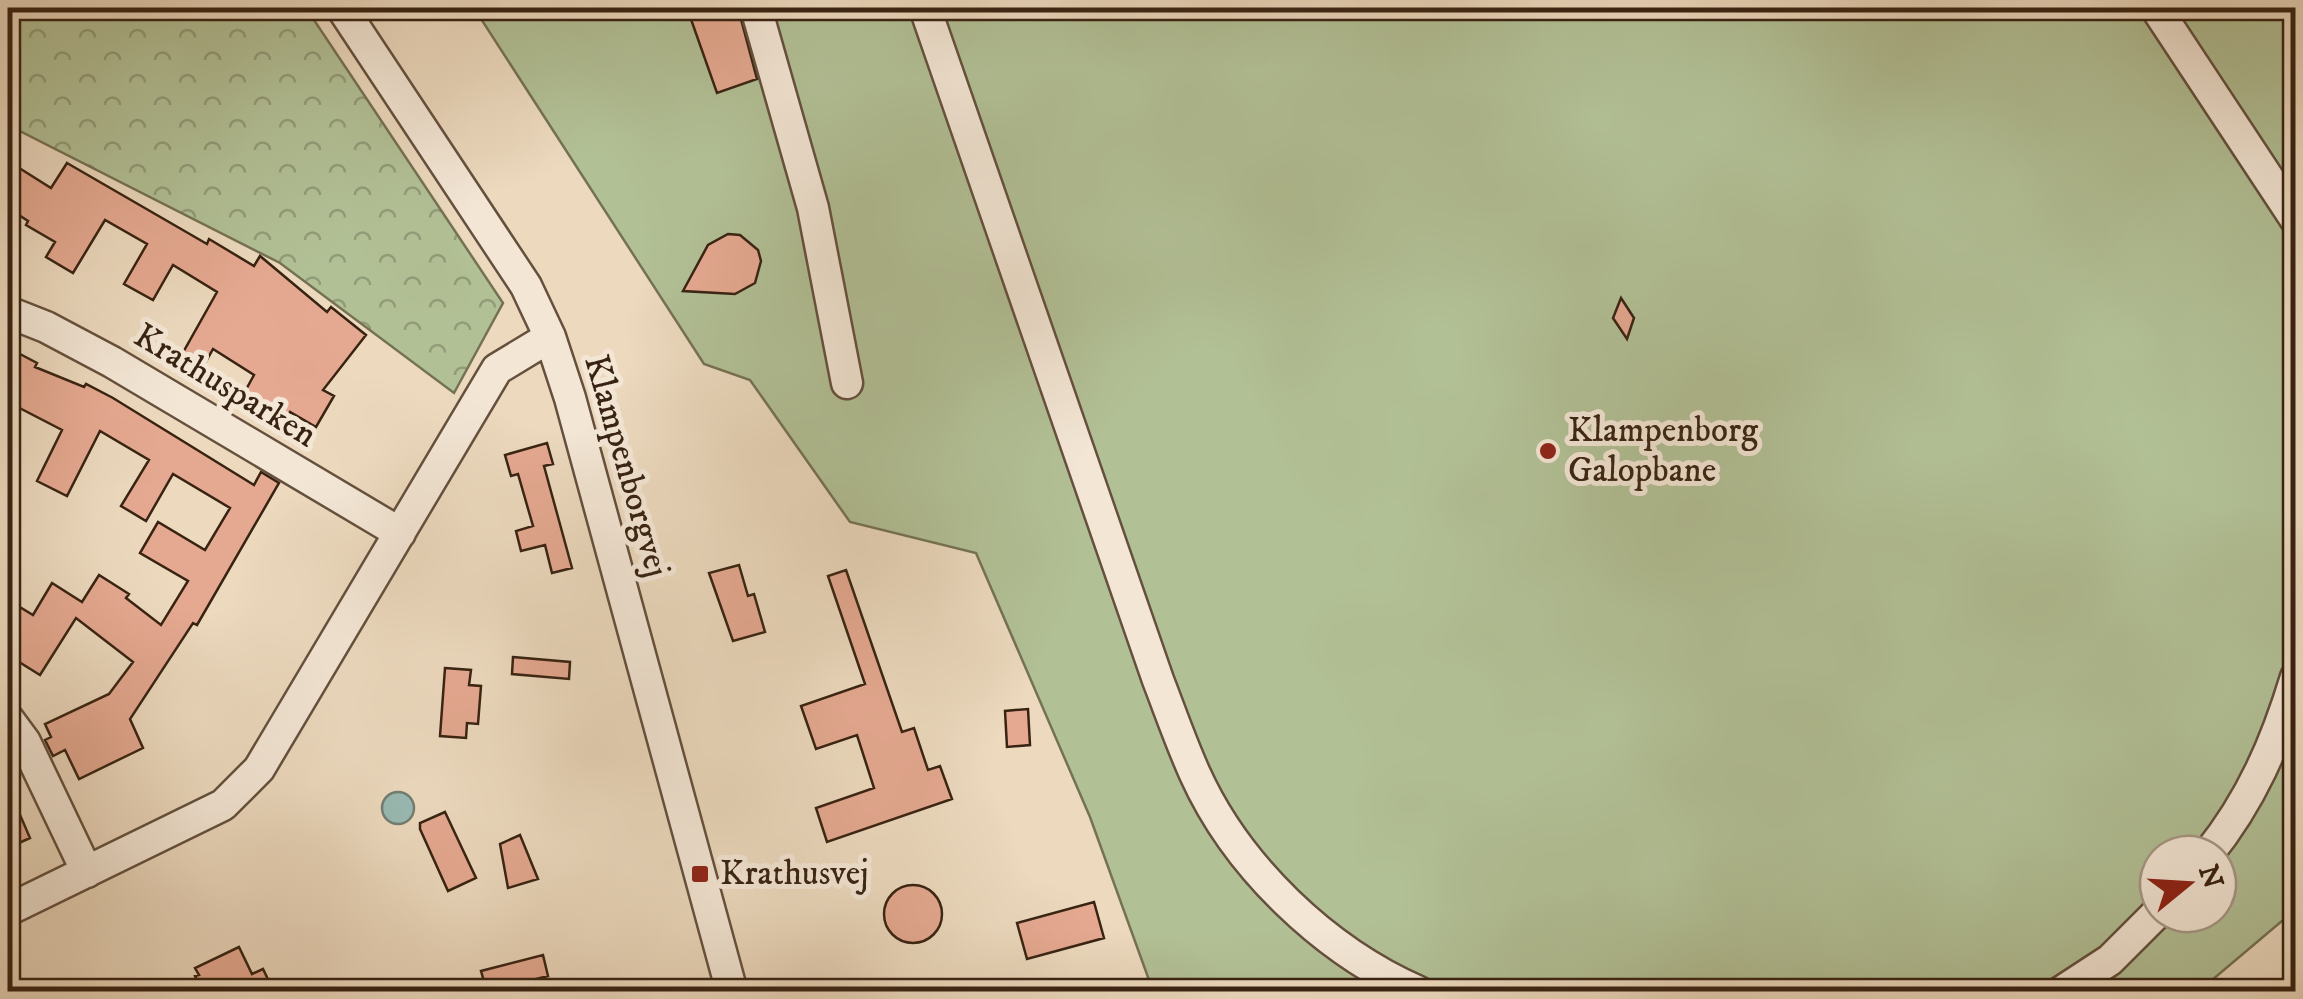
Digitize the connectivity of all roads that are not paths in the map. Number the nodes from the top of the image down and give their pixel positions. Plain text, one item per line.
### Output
1 (342, 8) edge
2 (756, 8) edge
3 (925, 8) edge
4 (2156, 8) edge
5 (2296, 220) edge
6 (8, 312) edge
7 (550, 337) junction
8 (847, 382) dead end
9 (400, 533) junction
10 (2296, 677) edge
11 (8, 719) edge
12 (2223, 834) edge
13 (87, 872) junction
14 (8, 910) edge
15 (2138, 932) edge
16 (732, 992) edge
17 (1418, 992) edge
18 (2061, 992) edge

1 - 7 street, Klampenborgvej
2 - 8 street
3 - 17 street
4 - 5 street
6 - 9 street, Krathusparken
7 - 9 street
7 - 16 street, Klampenborgvej
9 - 13 street
10 - 12 street
11 - 13 street
13 - 14 street
15 - 18 street

